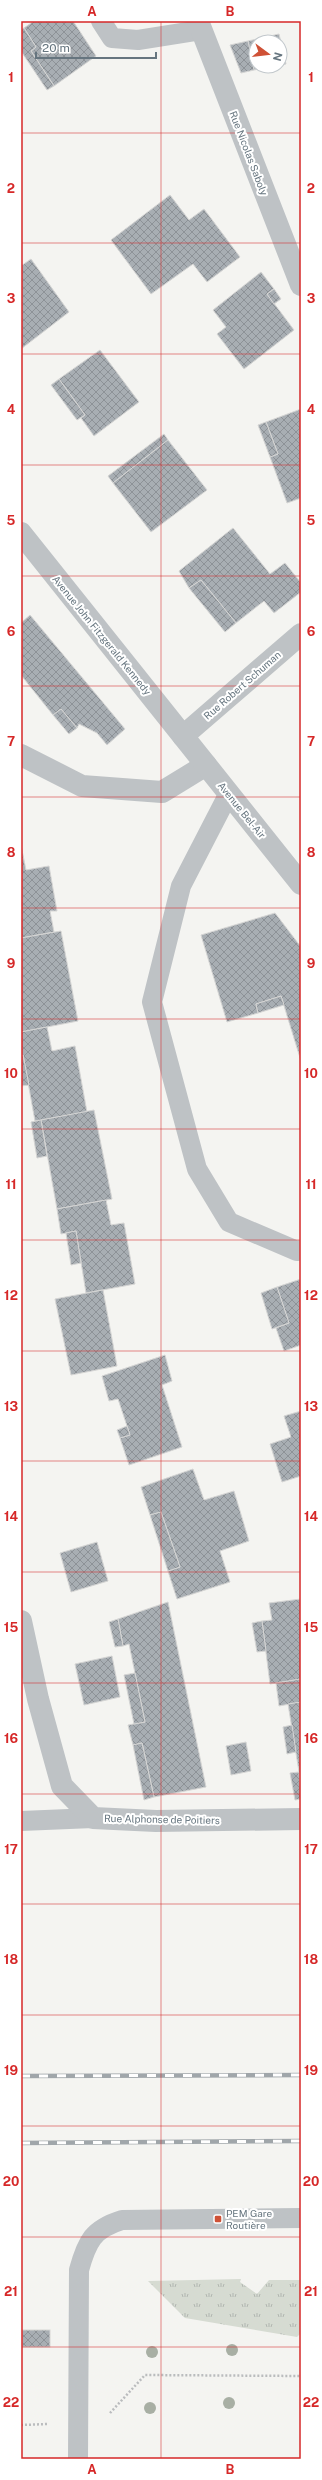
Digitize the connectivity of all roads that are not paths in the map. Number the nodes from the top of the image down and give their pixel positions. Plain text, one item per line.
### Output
1 (101, 21) edge
2 (200, 25) edge
3 (301, 286) edge
4 (21, 533) edge
5 (301, 634) edge
6 (183, 736) junction
7 (21, 755) edge
8 (206, 765) junction
9 (229, 793) junction
10 (301, 884) edge
11 (301, 1250) edge
12 (21, 1621) edge
13 (93, 1818) junction
14 (301, 1820) edge
15 (21, 1821) edge
16 (301, 2218) edge
17 (78, 2459) edge

1 - 2 lane
2 - 3 street, Rue Nicolas Saboly
4 - 6 street, Avenue John Fitzgerald Kennedy
5 - 6 street, Rue Robert Schuman
6 - 8 street, Avenue Bel-Air
7 - 8 street
8 - 9 street, Avenue Bel-Air
9 - 10 street, Avenue Bel-Air
9 - 11 lane
12 - 13 street, Rue Alphonse de Poitiers
13 - 14 street, Rue Alphonse de Poitiers
13 - 15 lane
16 - 17 lane

